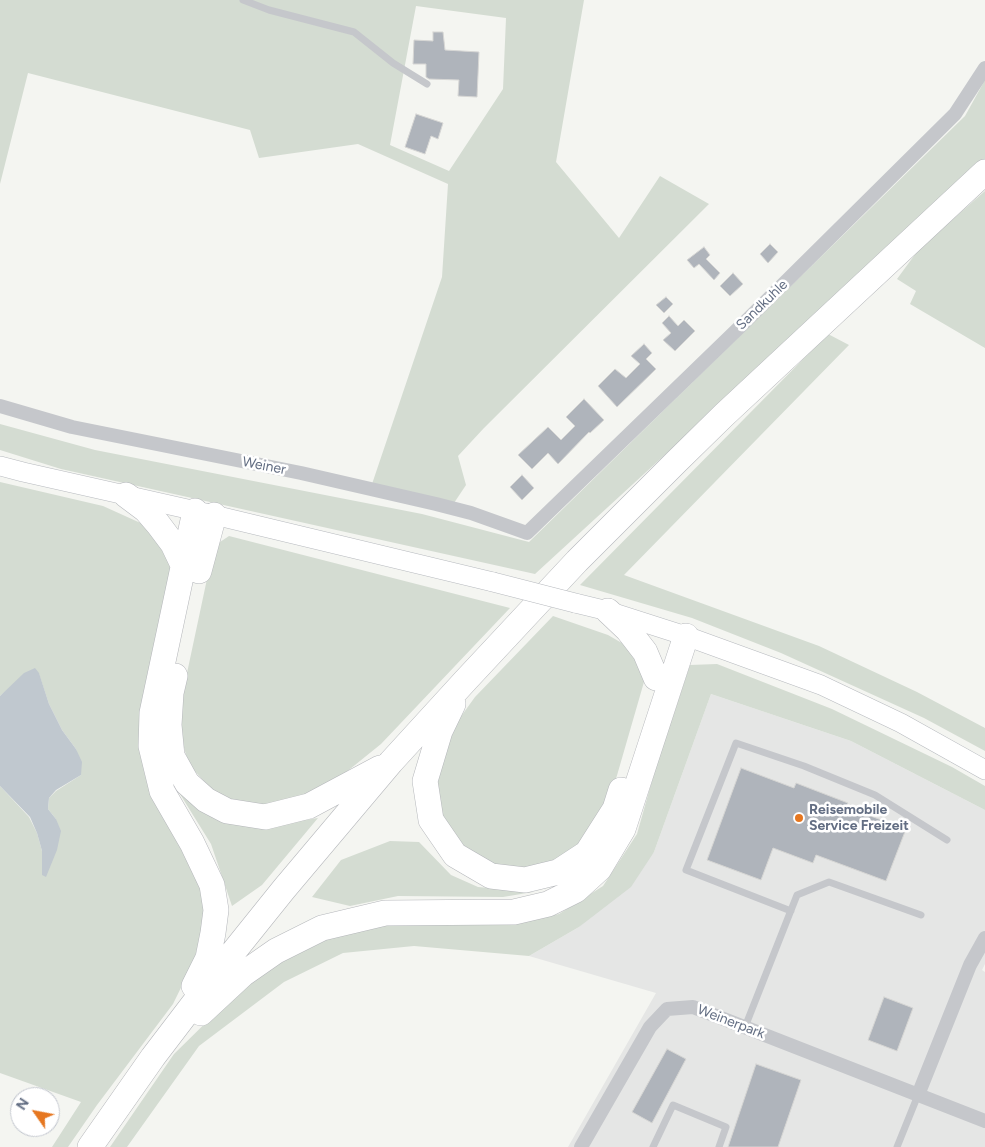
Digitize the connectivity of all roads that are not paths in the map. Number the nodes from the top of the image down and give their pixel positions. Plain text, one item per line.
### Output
1 (243, 0) edge
2 (985, 68) edge
3 (427, 84) dead end
4 (985, 172) edge
5 (0, 406) edge
6 (0, 466) edge
7 (126, 495) junction
8 (204, 513) junction
9 (527, 533) joint
10 (184, 567) junction
11 (608, 612) junction
12 (678, 633) junction
13 (656, 678) junction
14 (465, 681) junction
15 (391, 762) junction
16 (985, 770) edge
17 (946, 840) dead end
18 (791, 911) junction
19 (921, 915) dead end
20 (985, 938) edge
21 (745, 1027) junction
22 (153, 1057) junction
23 (918, 1095) junction
24 (985, 1121) edge
25 (90, 1147) edge
26 (581, 1147) edge
27 (653, 1147) edge
28 (719, 1147) edge
29 (897, 1147) edge

1 - 3 lane
2 - 9 street, Sandkuhle
4 - 14 highway
5 - 9 street, Weiner
6 - 7 main road
7 - 8 main road
7 - 10 highway
8 - 10 highway
8 - 11 main road, bridge
8 - 15 highway
10 - 22 highway
11 - 12 main road
11 - 13 highway
12 - 13 highway
12 - 16 main road
12 - 22 highway
13 - 14 highway
14 - 15 highway
15 - 22 highway
17 - 18 lane
18 - 19 lane
18 - 21 lane
20 - 23 street
21 - 23 street, Weinerpark
21 - 26 street, Weinerpark
22 - 25 highway
23 - 24 street, Weinerpark
23 - 29 lane
27 - 28 lane

